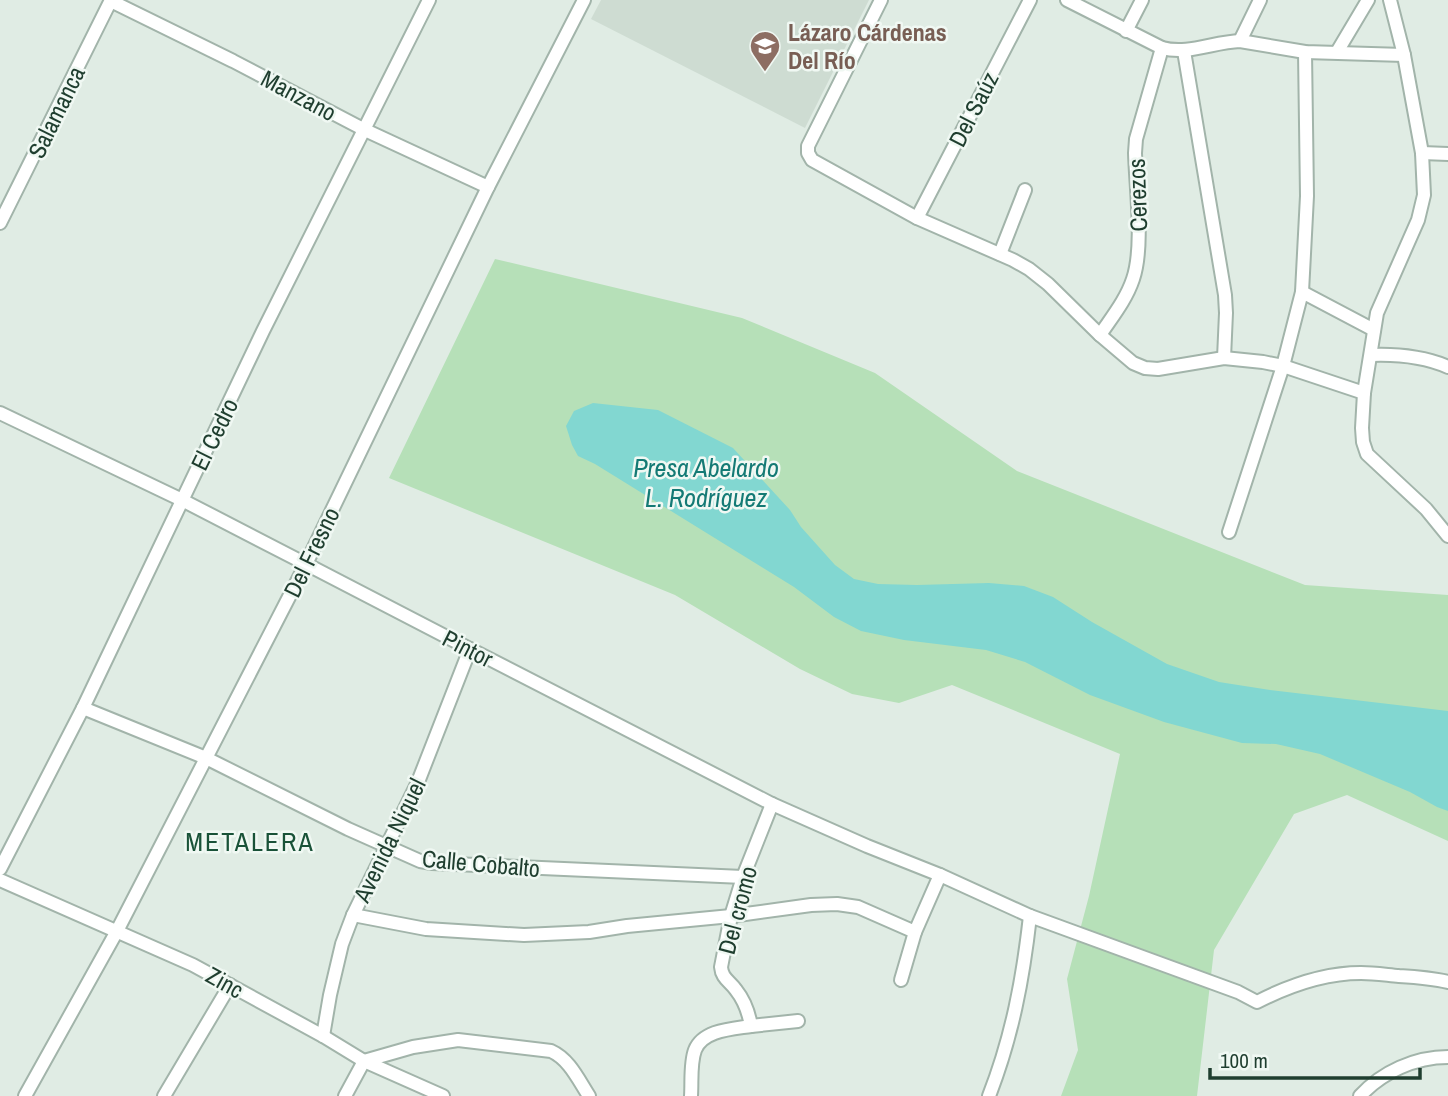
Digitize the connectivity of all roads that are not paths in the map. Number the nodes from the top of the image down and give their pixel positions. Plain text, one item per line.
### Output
1 (111, 0) edge
2 (429, 0) edge
3 (583, 0) edge
4 (881, 0) edge
5 (1030, 0) edge
6 (1067, 0) edge
7 (1142, 0) edge
8 (1260, 0) edge
9 (1368, 0) edge
10 (1390, 0) edge
11 (1126, 31) junction
12 (1240, 41) junction
13 (1162, 48) junction
14 (1184, 51) junction
15 (1306, 52) junction
16 (1337, 52) junction
17 (1404, 55) junction
18 (365, 130) junction
19 (1422, 153) junction
20 (1448, 154) edge
21 (488, 187) junction
22 (1026, 190) dead end
23 (917, 218) junction
24 (0, 223) edge
25 (1000, 254) junction
26 (1302, 292) junction
27 (1374, 330) junction
28 (1100, 335) junction
29 (1371, 355) junction
30 (1224, 358) junction
31 (1283, 366) junction
32 (1448, 368) edge
33 (1364, 393) junction
34 (0, 412) edge
35 (182, 500) junction
36 (1229, 532) dead end
37 (1448, 536) edge
38 (306, 564) junction
39 (470, 649) junction
40 (83, 708) junction
41 (205, 758) junction
42 (772, 804) junction
43 (388, 848) junction
44 (0, 869) edge
45 (940, 875) junction
46 (743, 877) junction
47 (0, 880) edge
48 (353, 915) junction
49 (732, 916) junction
50 (1030, 916) junction
51 (117, 931) junction
52 (915, 932) junction
53 (901, 980) dead end
54 (1448, 982) edge
55 (230, 985) junction
56 (798, 1021) dead end
57 (751, 1026) junction
58 (323, 1035) junction
59 (1448, 1058) edge
60 (364, 1061) junction
61 (25, 1096) edge
62 (164, 1096) edge
63 (345, 1096) edge
64 (443, 1096) edge
65 (589, 1096) edge
66 (691, 1096) edge
67 (989, 1096) edge
68 (1360, 1096) edge

1 - 18 street, Manzano
1 - 24 street, Salamanca
2 - 18 street, El Cedro
3 - 21 street, Del Fresno
4 - 23 street
5 - 23 street, Del Saúz
6 - 11 street
7 - 11 street
8 - 12 street
9 - 16 street
10 - 17 street
11 - 13 street
12 - 14 street
12 - 15 street
13 - 14 street
13 - 28 street, Cerezos
14 - 30 street
15 - 16 street
15 - 26 street
16 - 17 street
17 - 19 street
18 - 21 street, Manzano
18 - 35 street, El Cedro
19 - 20 street
19 - 27 street
21 - 38 street, Del Fresno
22 - 25 street
23 - 25 street
25 - 28 street
26 - 27 street
26 - 31 street
27 - 29 street
28 - 30 street
29 - 32 street
29 - 33 street
30 - 31 street
31 - 33 street
31 - 36 street
33 - 37 street
34 - 35 street, Pintor
35 - 38 street, Pintor
35 - 40 street, El Cedro
38 - 39 street, Pintor
38 - 41 street, Del Fresno
39 - 42 street, Pintor
39 - 43 street, Avenida Niquel
40 - 41 street, Calle Cobalto
40 - 44 street, El Cedro
41 - 43 street, Calle Cobalto
41 - 51 street, Del Fresno
42 - 45 street, Pintor
42 - 46 street, Del cromo
43 - 46 street, Calle Cobalto
43 - 48 street, Avenida Niquel
45 - 50 street, Pintor
45 - 52 street
46 - 49 street, Del cromo
47 - 51 street, Zinc
48 - 49 street
48 - 58 street, Avenida Niquel
49 - 52 street
49 - 57 street, Del cromo
50 - 54 street, Pintor
50 - 67 street
51 - 55 street, Zinc
51 - 61 street, Del Fresno
52 - 53 street
55 - 58 street, Zinc
55 - 62 street
56 - 57 street
57 - 66 street
58 - 60 street, Zinc
59 - 68 street
60 - 63 street
60 - 64 street, Zinc
60 - 65 street

